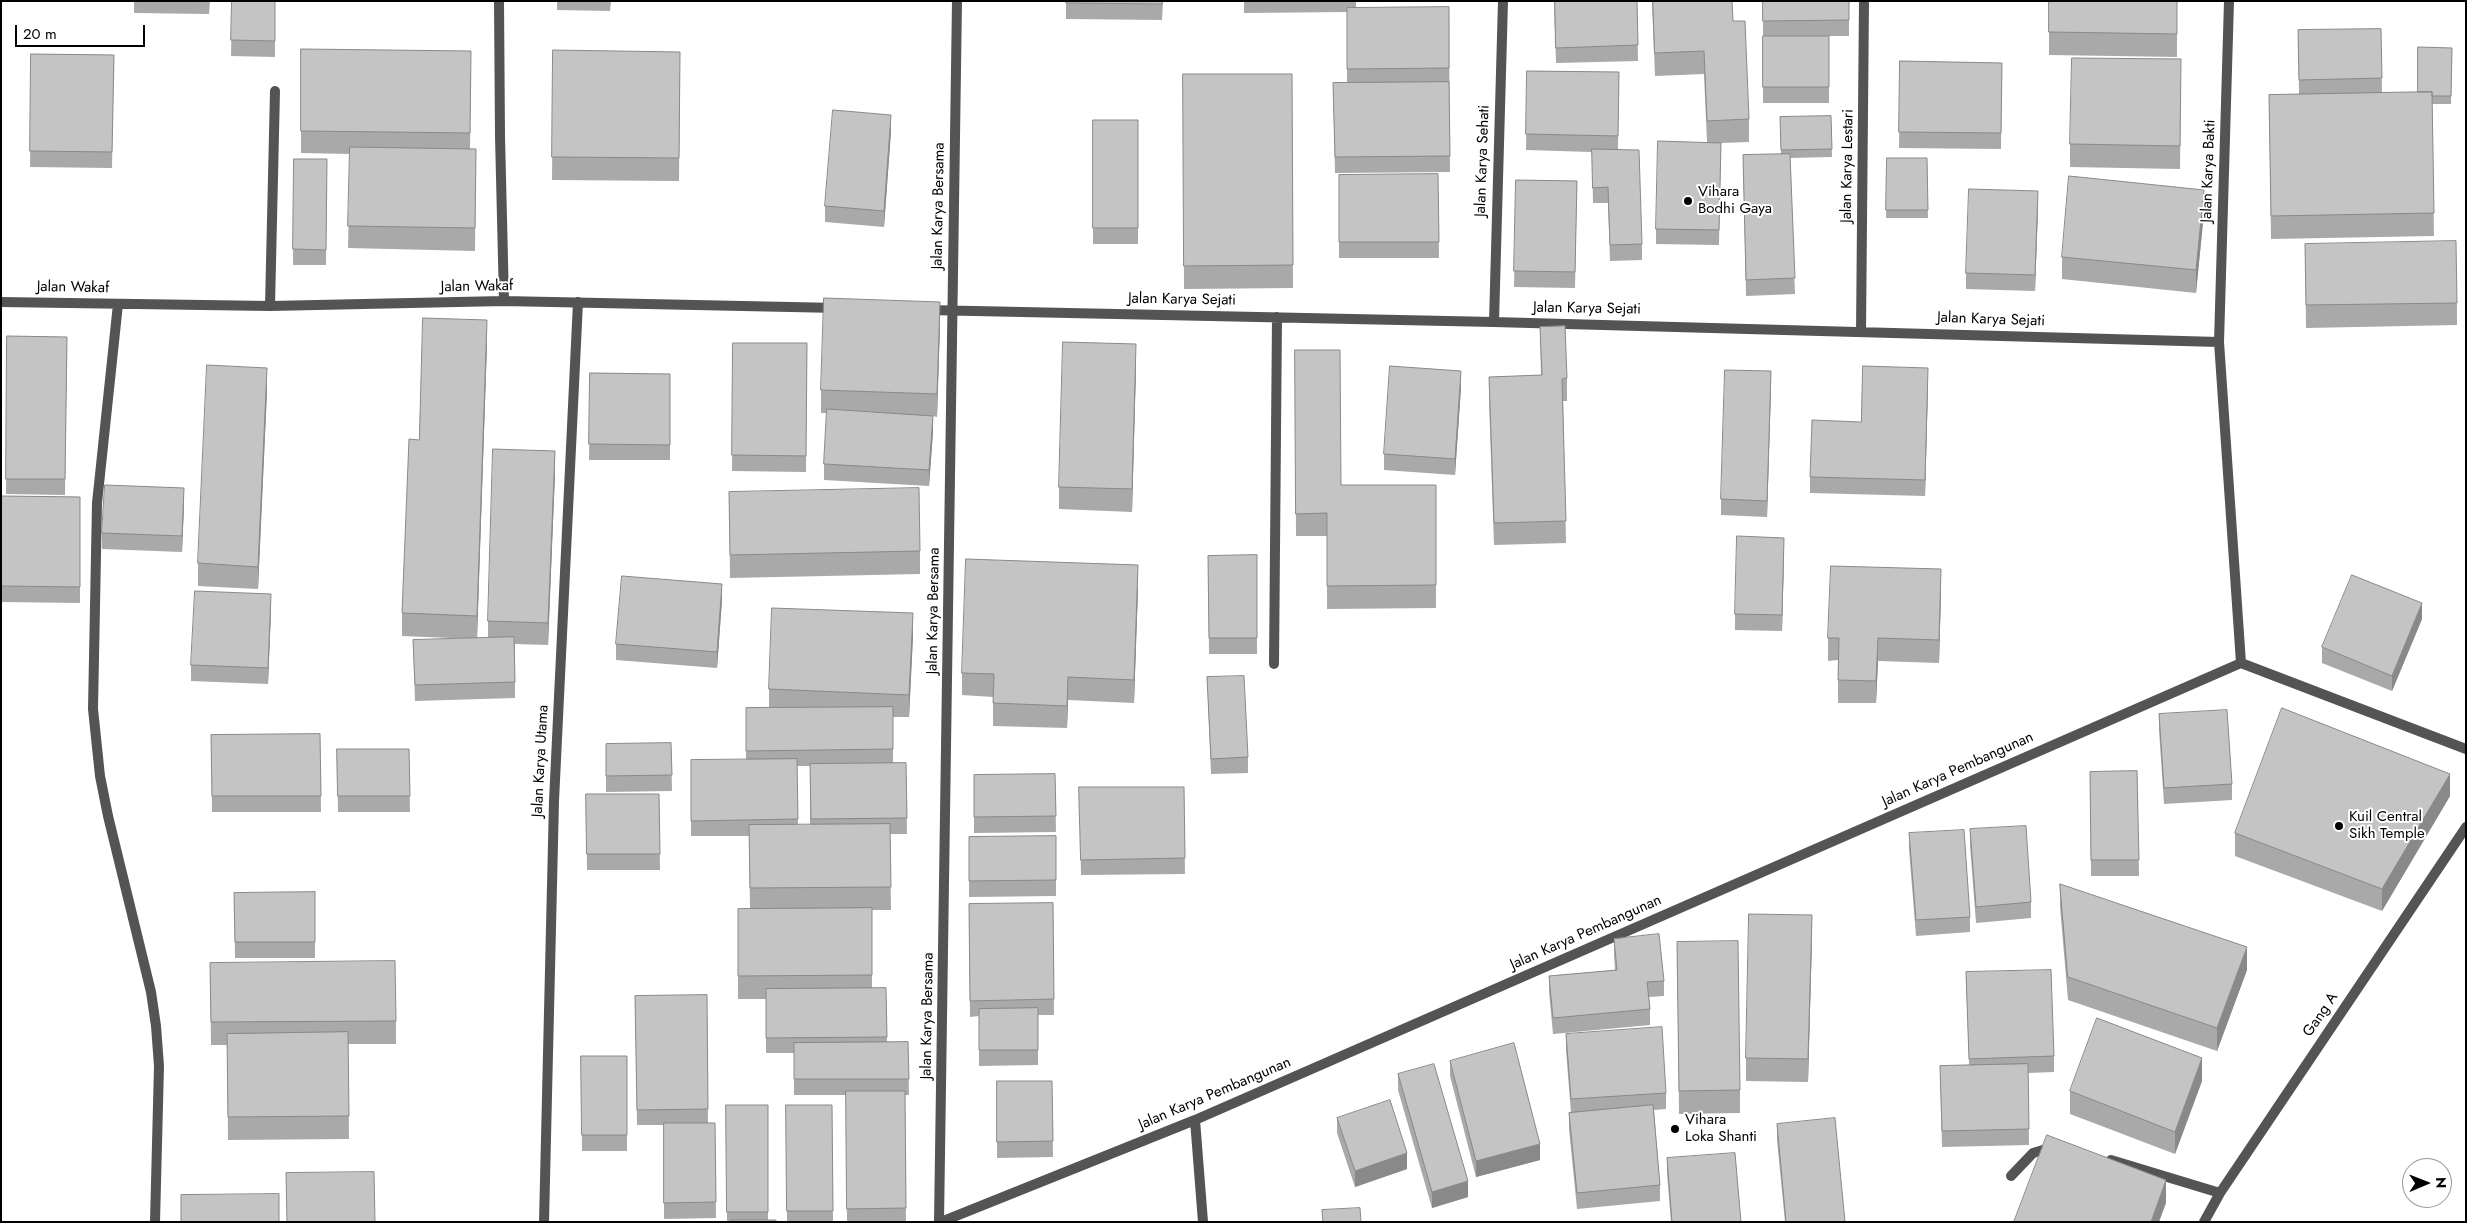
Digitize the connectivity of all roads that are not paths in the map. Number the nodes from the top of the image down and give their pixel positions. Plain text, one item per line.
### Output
1 (499, 1) edge
2 (957, 1) edge
3 (1502, 1) edge
4 (1864, 1) edge
5 (2230, 1) edge
6 (275, 91) dead end
7 (504, 301) junction
8 (1, 302) edge
9 (578, 302) junction
10 (118, 304) junction
11 (270, 306) junction
12 (845, 308) edge
13 (914, 310) edge
14 (953, 310) junction
15 (1277, 317) junction
16 (1494, 322) junction
17 (1861, 332) junction
18 (2219, 342) junction
19 (2241, 663) junction
20 (1274, 664) dead end
21 (2466, 749) edge
22 (2466, 827) edge
23 (1195, 1120) junction
24 (2061, 1147) edge
25 (2099, 1156) edge
26 (2011, 1176) dead end
27 (2220, 1194) junction
28 (155, 1222) edge
29 (544, 1222) edge
30 (940, 1222) edge
31 (1203, 1222) edge
32 (2204, 1222) edge

1 - 7 street
2 - 14 street, Jalan Karya Bersama
3 - 16 street, Jalan Karya Sehati
4 - 17 street, Jalan Karya Lestari
5 - 18 street, Jalan Karya Bakti
6 - 11 street
7 - 9 street, Jalan Wakaf
7 - 11 street, Jalan Wakaf
8 - 10 street, Jalan Wakaf
9 - 12 street, Jalan Wakaf
9 - 29 street, Jalan Karya Utama
10 - 11 street, Jalan Wakaf
10 - 28 street
13 - 14 street
14 - 15 street, Jalan Karya Sejati
14 - 30 street, Jalan Karya Bersama
15 - 16 street, Jalan Karya Sejati
15 - 20 street
16 - 17 street, Jalan Karya Sejati
17 - 18 street, Jalan Karya Sejati
18 - 19 street, Jalan Karya Bakti
19 - 21 street
19 - 23 street, Jalan Karya Pembangunan
22 - 27 street, Gang A
23 - 30 street, Jalan Karya Pembangunan
23 - 31 street
24 - 26 street
25 - 27 street
27 - 32 street, Gang A

